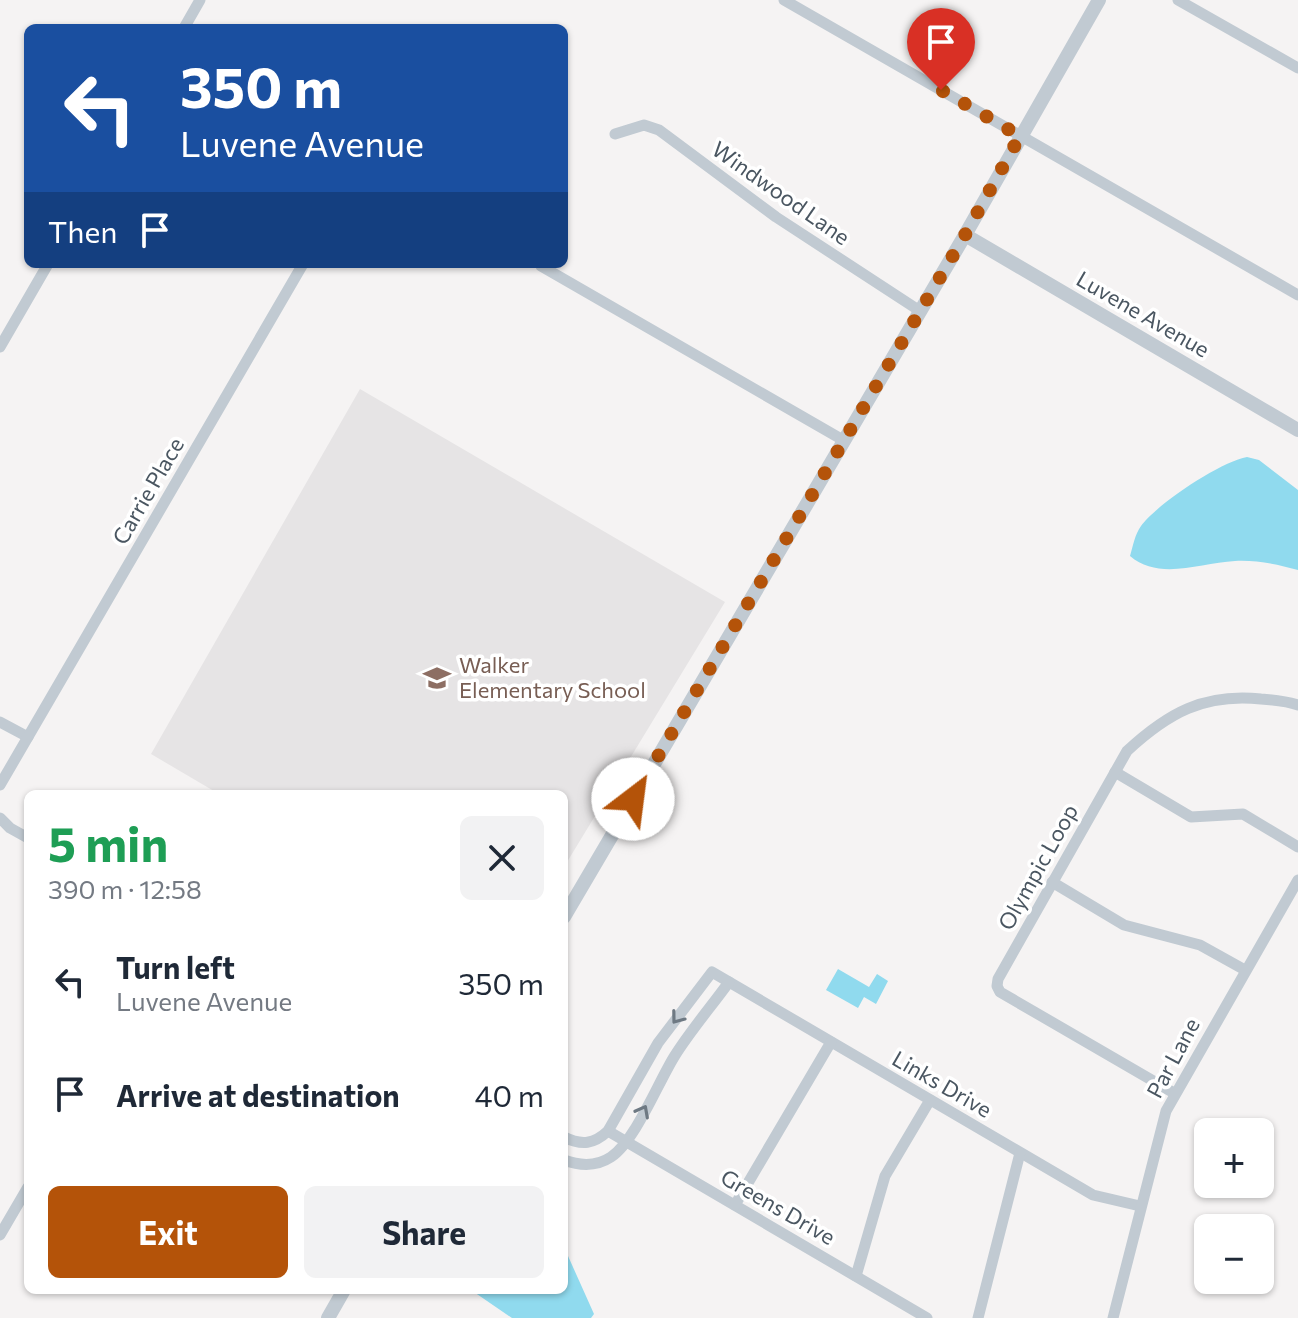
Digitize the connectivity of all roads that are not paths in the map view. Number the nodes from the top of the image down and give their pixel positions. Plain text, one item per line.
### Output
1 (200, 0) edge
2 (784, 0) edge
3 (1099, 0) edge
4 (1178, 0) edge
5 (186, 24) edge
6 (1298, 68) edge
7 (615, 134) dead end
8 (1020, 136) junction
9 (965, 235) junction
10 (46, 268) edge
11 (301, 268) edge
12 (544, 268) edge
13 (1298, 295) edge
14 (920, 311) junction
15 (0, 347) edge
16 (1298, 430) edge
17 (843, 440) junction
18 (1298, 705) edge
19 (0, 722) edge
20 (28, 737) junction
21 (1115, 772) junction
22 (0, 785) edge
23 (0, 818) edge
24 (24, 836) edge
25 (1298, 847) edge
26 (1298, 880) edge
27 (1052, 882) junction
28 (568, 910) edge
29 (1245, 970) junction
30 (729, 982) junction
31 (831, 1042) junction
32 (1174, 1093) junction
33 (930, 1100) junction
34 (608, 1131) junction
35 (568, 1138) edge
36 (627, 1142) junction
37 (1020, 1153) junction
38 (568, 1161) edge
39 (24, 1194) edge
40 (735, 1205) junction
41 (1140, 1206) junction
42 (0, 1235) edge
43 (856, 1276) junction
44 (342, 1294) edge
45 (328, 1318) edge
46 (927, 1318) edge
47 (978, 1318) edge
48 (1113, 1318) edge

1 - 5 street
2 - 8 street
3 - 8 street
4 - 6 street
7 - 14 street, Windwood Lane
8 - 9 street
8 - 13 street
9 - 14 street
9 - 16 street, Luvene Avenue
10 - 15 street
11 - 20 street, Carrie Place
12 - 17 street
14 - 17 street
17 - 28 street
18 - 21 street, Olympic Loop
19 - 20 street
20 - 22 street, Carrie Place
21 - 25 street
21 - 27 street, Olympic Loop
23 - 24 street
26 - 29 street, Par Lane
27 - 29 street
27 - 32 street, Olympic Loop
29 - 32 street, Par Lane
30 - 31 street, Links Drive
30 -> 34 street
36 -> 30 street
31 - 33 street, Links Drive
31 - 40 street
32 - 41 street, Par Lane
33 - 37 street, Links Drive
33 - 43 street
34 - 35 street
34 - 36 street, Greens Drive
36 - 38 street
36 - 40 street, Greens Drive
37 - 41 street, Links Drive
37 - 47 street
39 - 42 street
40 - 43 street, Greens Drive
41 - 48 street, Par Lane
43 - 46 street, Greens Drive
44 - 45 street

